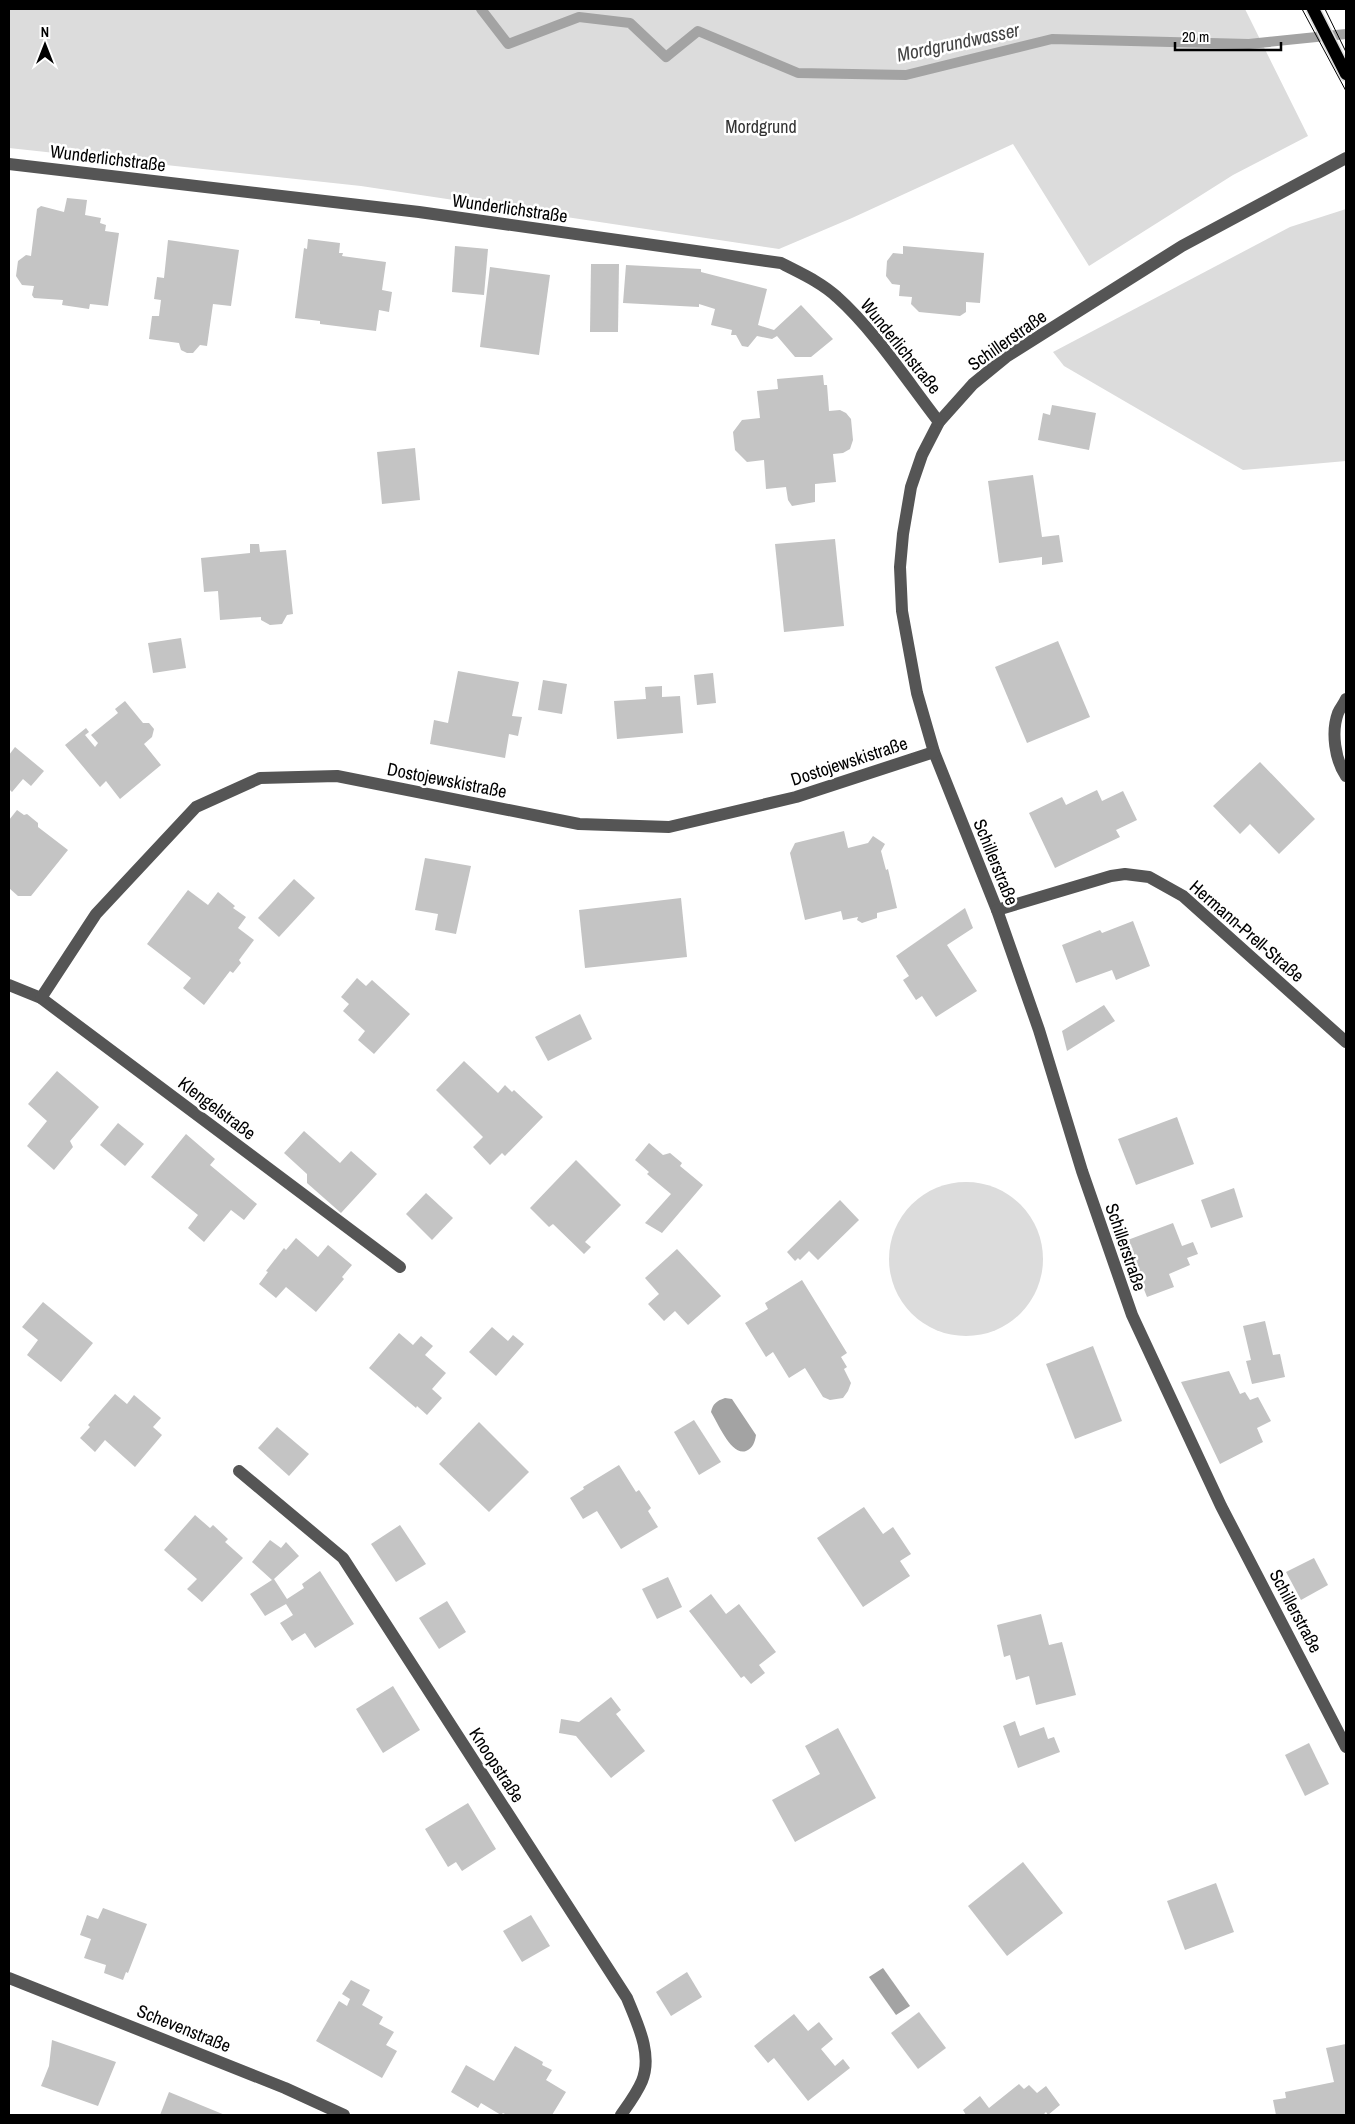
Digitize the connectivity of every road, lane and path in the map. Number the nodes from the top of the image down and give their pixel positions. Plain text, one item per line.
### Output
1 (1313, 9) edge
2 (1346, 74) edge
3 (1346, 158) edge
4 (9, 164) edge
5 (939, 422) junction
6 (1346, 699) edge
7 (934, 752) junction
8 (1346, 776) edge
9 (997, 910) junction
10 (9, 985) edge
11 (41, 998) junction
12 (1346, 1042) edge
13 (400, 1267) dead end
14 (239, 1471) dead end
15 (1346, 1747) edge
16 (9, 1978) edge
17 (344, 2115) edge
18 (621, 2115) edge

1 - 2 main road
3 - 5 street, Schillerstraße
4 - 5 street, Wunderlichstraße
5 - 7 street, Schillerstraße
6 - 8 street
7 - 9 street, Schillerstraße
7 - 11 street, Dostojewskistraße
9 - 12 street, Hermann-Prell-Straße
9 - 15 street, Schillerstraße
10 - 11 street, Klengelstraße
11 - 13 street, Klengelstraße
14 - 18 street, Knoopstraße
16 - 17 street, Schevenstraße

